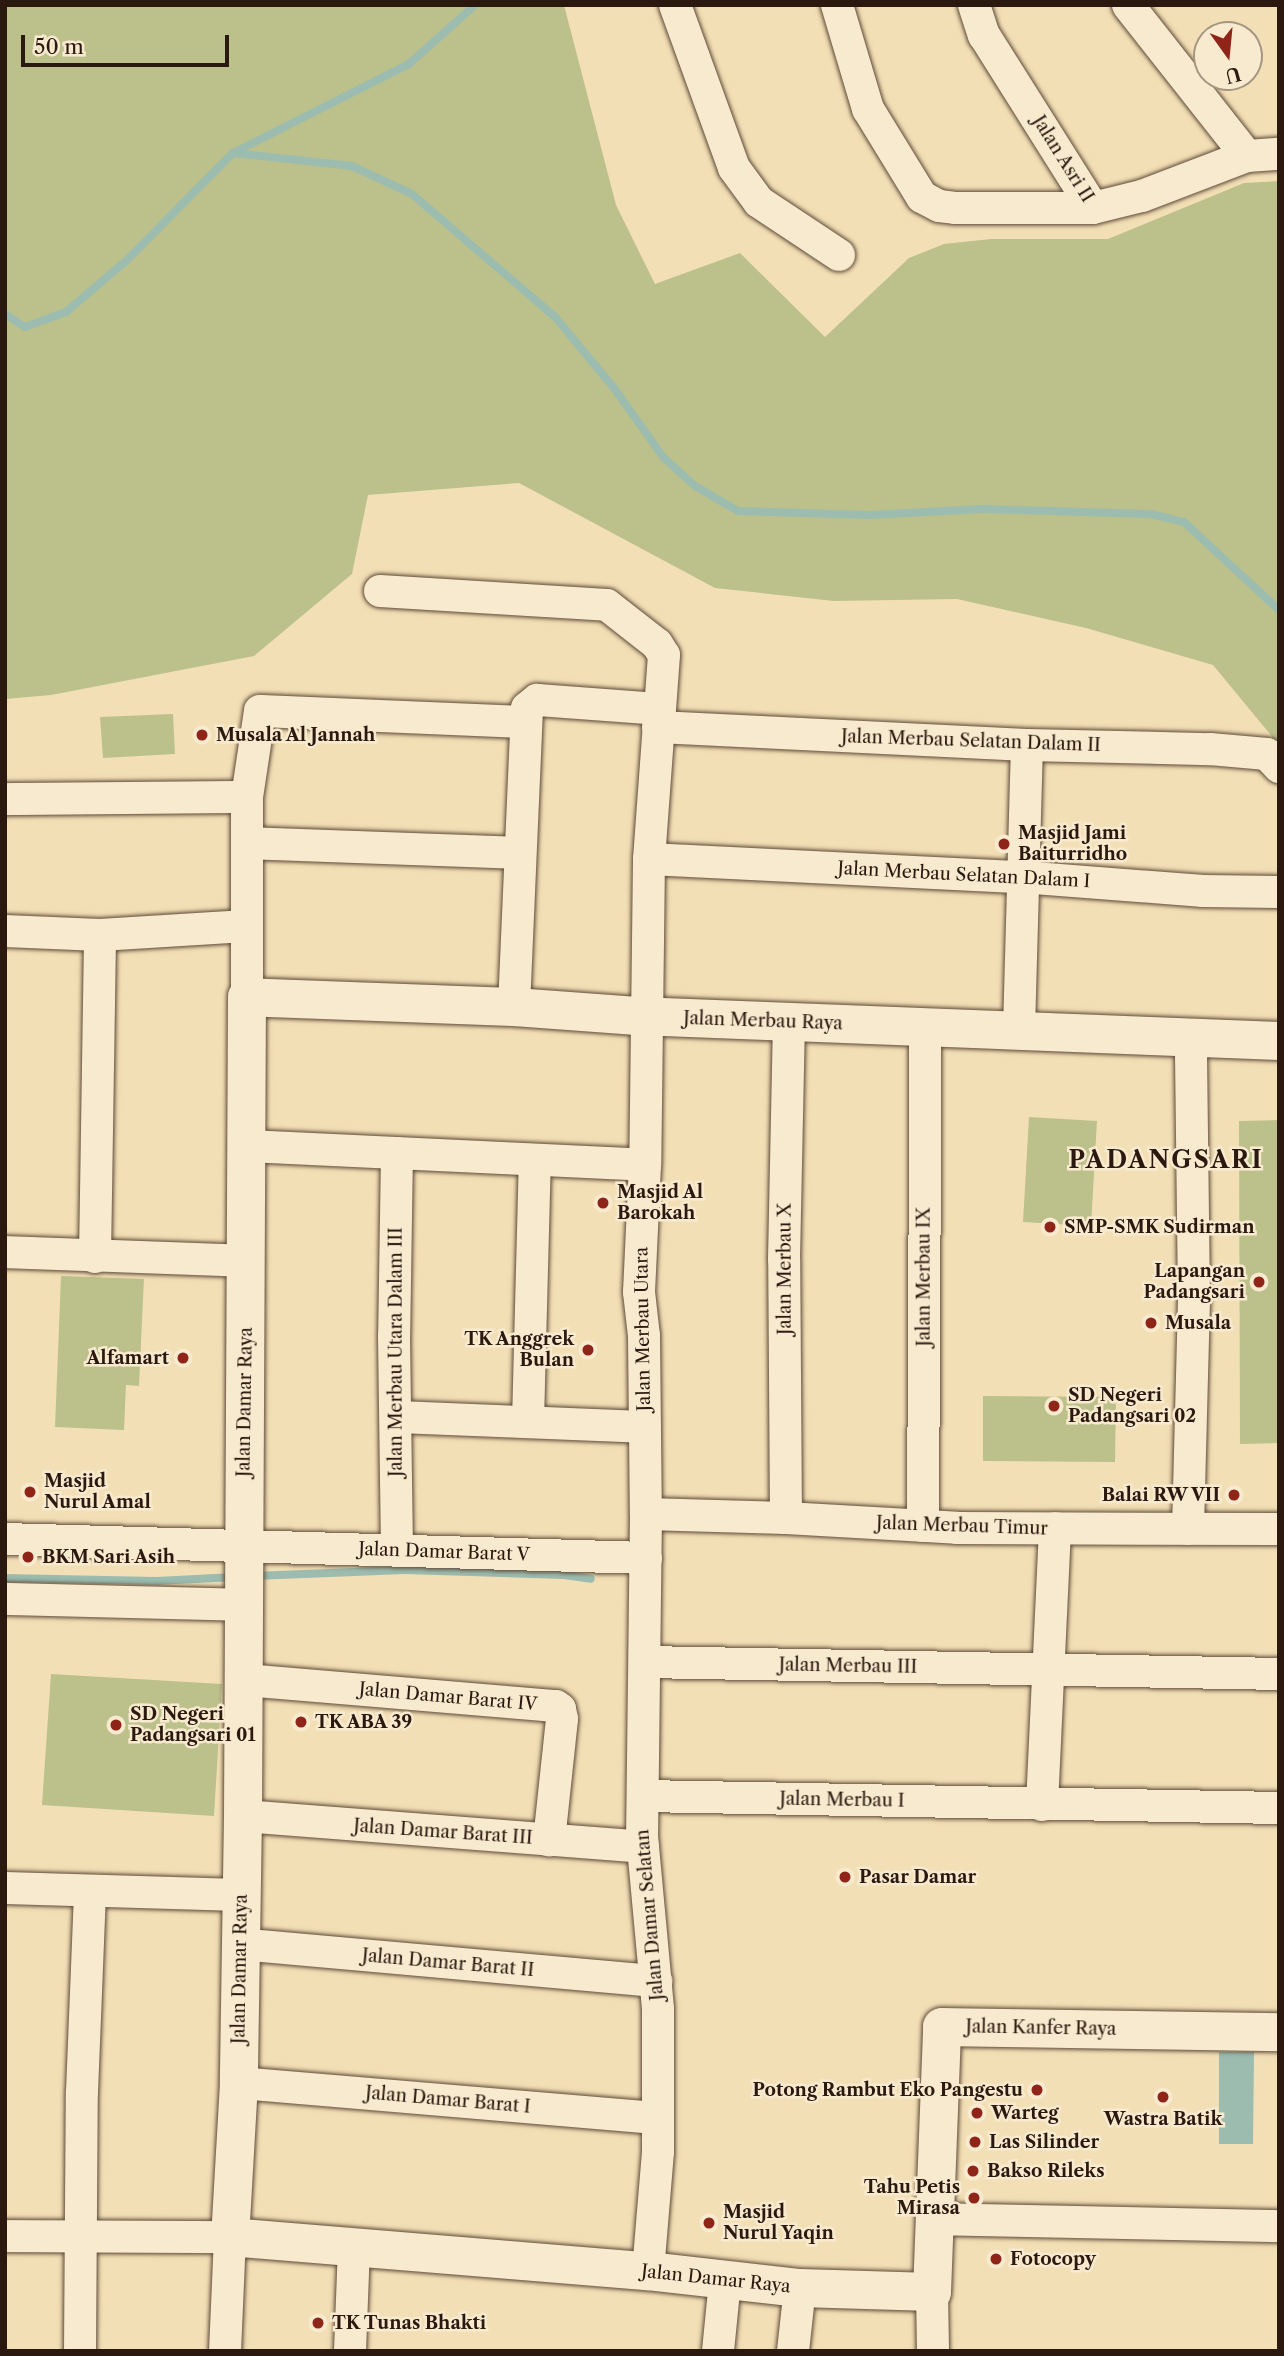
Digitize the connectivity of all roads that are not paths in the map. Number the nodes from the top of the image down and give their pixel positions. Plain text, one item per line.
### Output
1 (675, 5) edge
2 (837, 5) edge
3 (974, 5) edge
4 (1128, 5) edge
5 (1279, 154) edge
6 (1247, 156) junction
7 (1093, 208) junction
8 (839, 255) dead end
9 (380, 592) dead end
10 (531, 711) junction
11 (658, 718) junction
12 (1027, 745) junction
13 (1279, 767) edge
14 (247, 797) junction
15 (5, 799) edge
16 (247, 843) junction
17 (520, 853) junction
18 (649, 859) junction
19 (1021, 877) junction
20 (1279, 892) edge
21 (246, 926) junction
22 (5, 931) edge
23 (100, 934) junction
24 (247, 997) junction
25 (514, 1007) junction
26 (648, 1016) junction
27 (789, 1021) junction
28 (926, 1029) junction
29 (1019, 1030) junction
30 (1191, 1040) junction
31 (1279, 1041) edge
32 (248, 1146) junction
33 (397, 1153) junction
34 (535, 1160) junction
35 (645, 1166) junction
36 (5, 1252) edge
37 (95, 1257) junction
38 (248, 1261) junction
39 (396, 1417) junction
40 (528, 1422) junction
41 (645, 1427) junction
42 (646, 1514) junction
43 (786, 1518) junction
44 (923, 1526) junction
45 (1055, 1528) junction
46 (1188, 1529) junction
47 (1279, 1529) edge
48 (5, 1539) edge
49 (397, 1551) junction
50 (646, 1558) junction
51 (243, 1577) junction
52 (5, 1599) edge
53 (645, 1662) junction
54 (1050, 1669) junction
55 (1279, 1674) edge
56 (244, 1680) junction
57 (643, 1796) junction
58 (1042, 1805) junction
59 (1279, 1808) edge
60 (243, 1816) junction
61 (549, 1840) junction
62 (643, 1847) junction
63 (5, 1888) edge
64 (90, 1891) junction
65 (240, 1895) junction
66 (239, 1944) junction
67 (656, 1981) junction
68 (1279, 2032) edge
69 (239, 2083) junction
70 (658, 2118) junction
71 (933, 2219) junction
72 (1279, 2226) edge
73 (5, 2236) edge
74 (82, 2237) junction
75 (230, 2237) junction
76 (354, 2245) junction
77 (648, 2271) junction
78 (725, 2281) junction
79 (800, 2288) junction
80 (932, 2292) junction
81 (80, 2351) edge
82 (225, 2351) edge
83 (350, 2351) edge
84 (718, 2351) edge
85 (793, 2351) edge
86 (933, 2351) edge

1 - 8 street
2 - 7 street
3 - 7 street, Jalan Asri II
4 - 6 street
5 - 6 street, Jalan Asri II
6 - 7 street, Jalan Asri II
9 - 11 street, Jalan Merbau Utara
10 - 11 street, Jalan Merbau Selatan Dalam II
10 - 14 street, Jalan Merbau Selatan Dalam II
10 - 17 street
11 - 12 street, Jalan Merbau Selatan Dalam II
11 - 18 street, Jalan Merbau Utara
12 - 13 street, Jalan Merbau Selatan Dalam II
12 - 19 street
14 - 15 street
14 - 16 street
16 - 17 street
16 - 21 street
17 - 25 street
18 - 19 street, Jalan Merbau Selatan Dalam I
18 - 26 street, Jalan Merbau Utara
19 - 20 street, Jalan Merbau Selatan Dalam I
19 - 29 street
21 - 23 street
21 - 24 street
22 - 23 street
23 - 37 street
24 - 25 street, Jalan Merbau Raya
24 - 32 street, Jalan Damar Raya
25 - 26 street, Jalan Merbau Raya
26 - 27 street, Jalan Merbau Raya
26 - 35 street, Jalan Merbau Utara
27 - 28 street, Jalan Merbau Raya
27 - 43 street, Jalan Merbau X
28 - 29 street, Jalan Merbau Raya
28 - 44 street, Jalan Merbau IX
29 - 30 street, Jalan Merbau Raya
30 - 31 street, Jalan Merbau Raya
30 - 46 street
32 - 33 street
32 - 38 street, Jalan Damar Raya
33 - 34 street
33 - 39 street, Jalan Merbau Utara Dalam III
34 - 35 street
34 - 40 street
35 - 41 street, Jalan Merbau Utara
36 - 37 street
37 - 38 street
38 - 51 street, Jalan Damar Raya
39 - 40 street
39 - 49 street, Jalan Merbau Utara Dalam III
40 - 41 street
41 - 42 street, Jalan Merbau Utara
42 - 43 street, Jalan Merbau Timur
42 - 50 street, Jalan Merbau Utara
43 - 44 street, Jalan Merbau Timur
44 - 45 street, Jalan Merbau Timur
45 - 46 street, Jalan Merbau Timur
45 - 54 street
46 - 47 street, Jalan Merbau Timur
48 - 51 street
49 - 50 street, Jalan Damar Barat V
49 - 51 street, Jalan Damar Barat V
50 - 53 street, Jalan Damar Selatan
51 - 52 street
51 - 56 street, Jalan Damar Raya
53 - 54 street, Jalan Merbau III
53 - 57 street, Jalan Damar Selatan
54 - 55 street, Jalan Merbau III
54 - 58 street
56 - 60 street, Jalan Damar Raya
56 - 61 street, Jalan Damar Barat IV
57 - 58 street, Jalan Merbau I
57 - 62 street, Jalan Damar Selatan
58 - 59 street, Jalan Merbau I
60 - 61 street, Jalan Damar Barat III
60 - 65 street, Jalan Damar Raya
61 - 62 street, Jalan Damar Barat III
62 - 67 street, Jalan Damar Selatan
63 - 64 street
64 - 65 street
64 - 74 street
65 - 66 street, Jalan Damar Raya
66 - 67 street, Jalan Damar Barat II
66 - 69 street, Jalan Damar Raya
67 - 70 street, Jalan Damar Selatan
68 - 71 street, Jalan Kanfer Raya
69 - 70 street, Jalan Damar Barat I
69 - 75 street, Jalan Damar Raya
70 - 77 street, Jalan Damar Selatan
71 - 72 street
71 - 80 street, Jalan Kanfer Raya
73 - 74 street
74 - 75 street
74 - 81 street
75 - 76 street, Jalan Damar Raya
75 - 82 street
76 - 77 street, Jalan Damar Raya
76 - 83 street
77 - 78 street, Jalan Damar Raya
78 - 79 street, Jalan Damar Raya
78 - 84 street
79 - 80 street, Jalan Damar Raya
79 - 85 street
80 - 86 street

